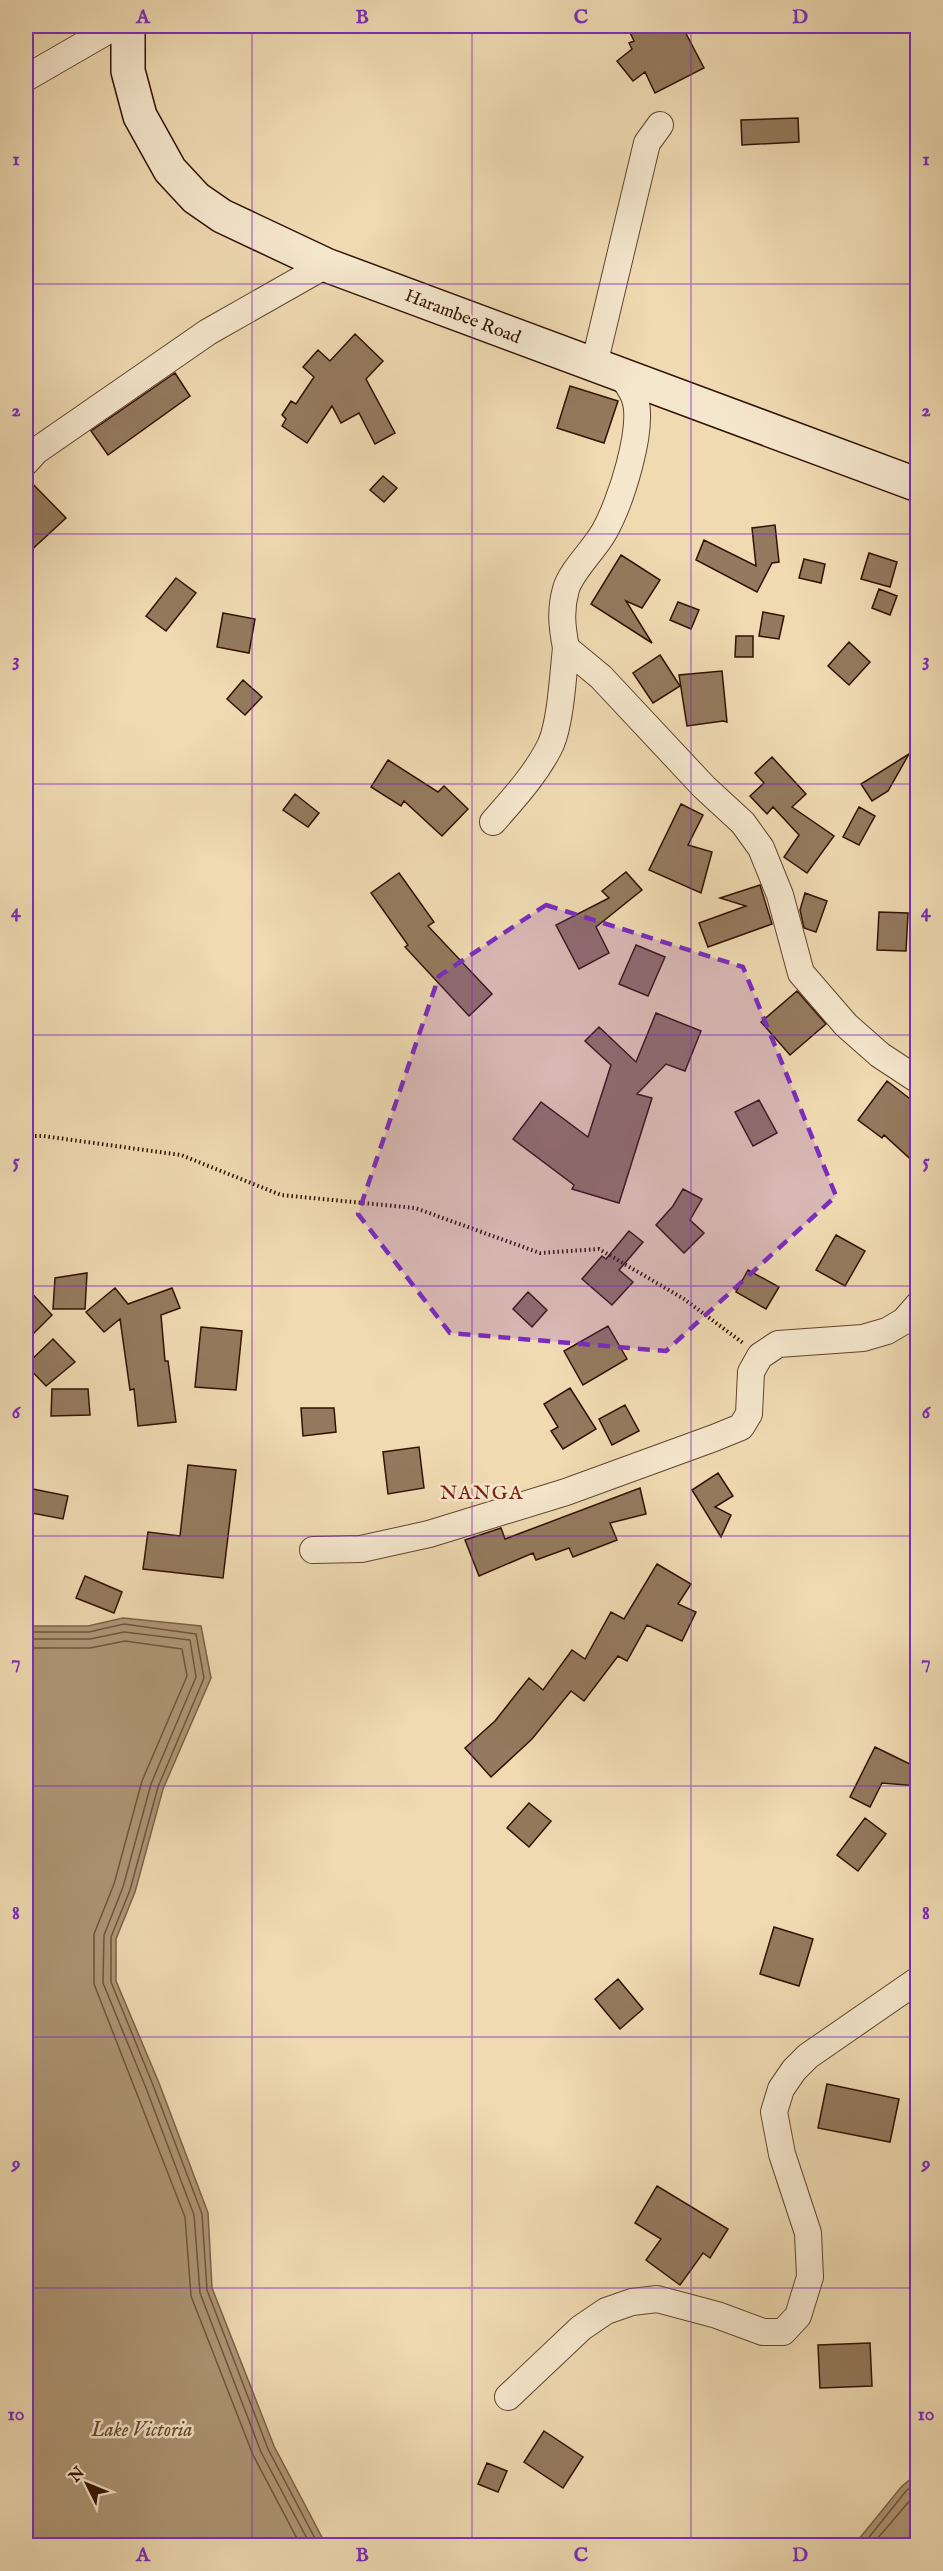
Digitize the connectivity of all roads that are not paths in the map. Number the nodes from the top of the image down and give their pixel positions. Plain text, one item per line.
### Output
1 (116, 26) edge
2 (128, 26) edge
3 (26, 78) edge
4 (660, 125) dead end
5 (326, 265) junction
6 (608, 371) junction
7 (26, 462) edge
8 (918, 485) edge
9 (566, 648) junction
10 (493, 822) dead end
11 (918, 1080) edge
12 (918, 1305) edge
13 (313, 1550) dead end
14 (918, 1980) edge
15 (508, 2397) dead end

1 - 3 street
2 - 5 main road, Harambee Road
4 - 6 street
5 - 6 main road, Harambee Road
5 - 7 street
6 - 8 main road, Harambee Road
6 - 9 street
9 - 10 street
9 - 11 street
12 - 13 street
14 - 15 street

